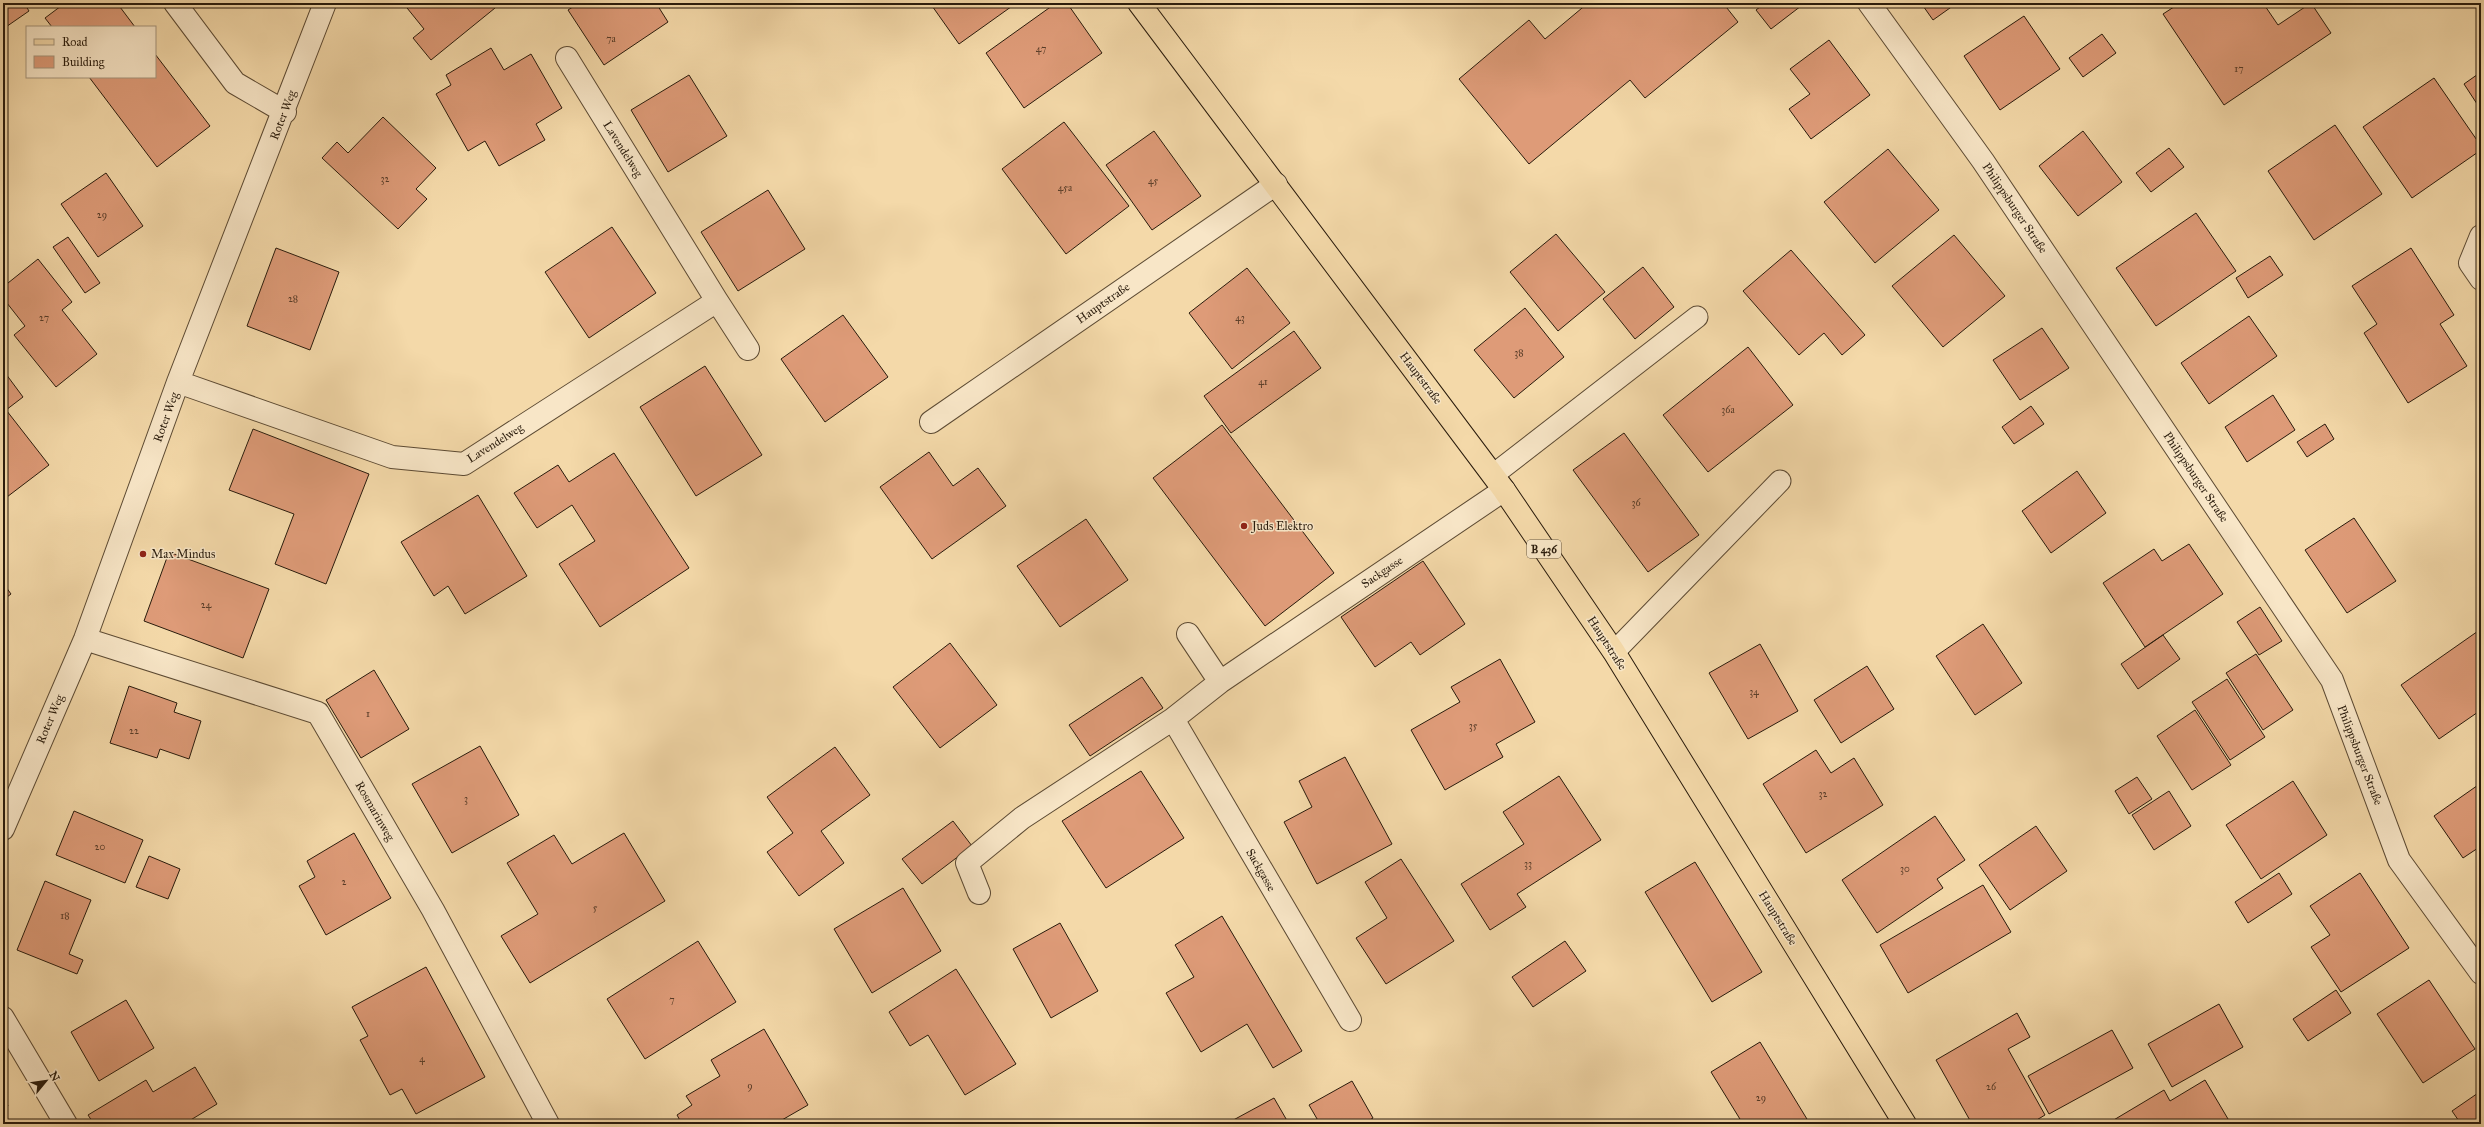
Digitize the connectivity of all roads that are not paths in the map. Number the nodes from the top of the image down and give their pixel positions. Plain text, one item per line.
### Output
1 (175, 3) edge
2 (325, 3) edge
3 (1139, 3) edge
4 (1869, 3) edge
5 (567, 58) dead end
6 (285, 112) junction
7 (1276, 184) junction
8 (2481, 236) edge
9 (2481, 279) edge
10 (717, 300) junction
11 (1697, 317) dead end
12 (748, 349) dead end
13 (178, 382) junction
14 (931, 422) dead end
15 (1780, 481) dead end
16 (1498, 482) junction
17 (1188, 634) dead end
18 (85, 639) junction
19 (1614, 652) junction
20 (1220, 682) junction
21 (1173, 719) junction
22 (3, 829) edge
23 (979, 894) dead end
24 (2481, 973) edge
25 (3, 1018) edge
26 (1350, 1020) dead end
27 (66, 1124) edge
28 (548, 1124) edge
29 (1905, 1124) edge

1 - 6 street
2 - 6 street, Roter Weg
3 - 7 main road, Hauptstraße / B 436
4 - 24 street, Philippsburger Straße
5 - 10 street, Lavendelweg
6 - 13 street, Roter Weg
7 - 14 street, Hauptstraße
7 - 16 main road, Hauptstraße / B 436
8 - 9 street
10 - 12 street, Lavendelweg
10 - 13 street, Lavendelweg
11 - 16 lane
13 - 18 street, Roter Weg
15 - 19 lane
16 - 19 main road, Hauptstraße / B 436
16 - 20 street, Sackgasse
17 - 20 street
18 - 22 street, Roter Weg
18 - 28 street, Rosmarinweg
19 - 29 main road, Hauptstraße / B 436
20 - 21 street, Sackgasse
21 - 23 street, Sackgasse
21 - 26 street, Sackgasse
25 - 27 street

